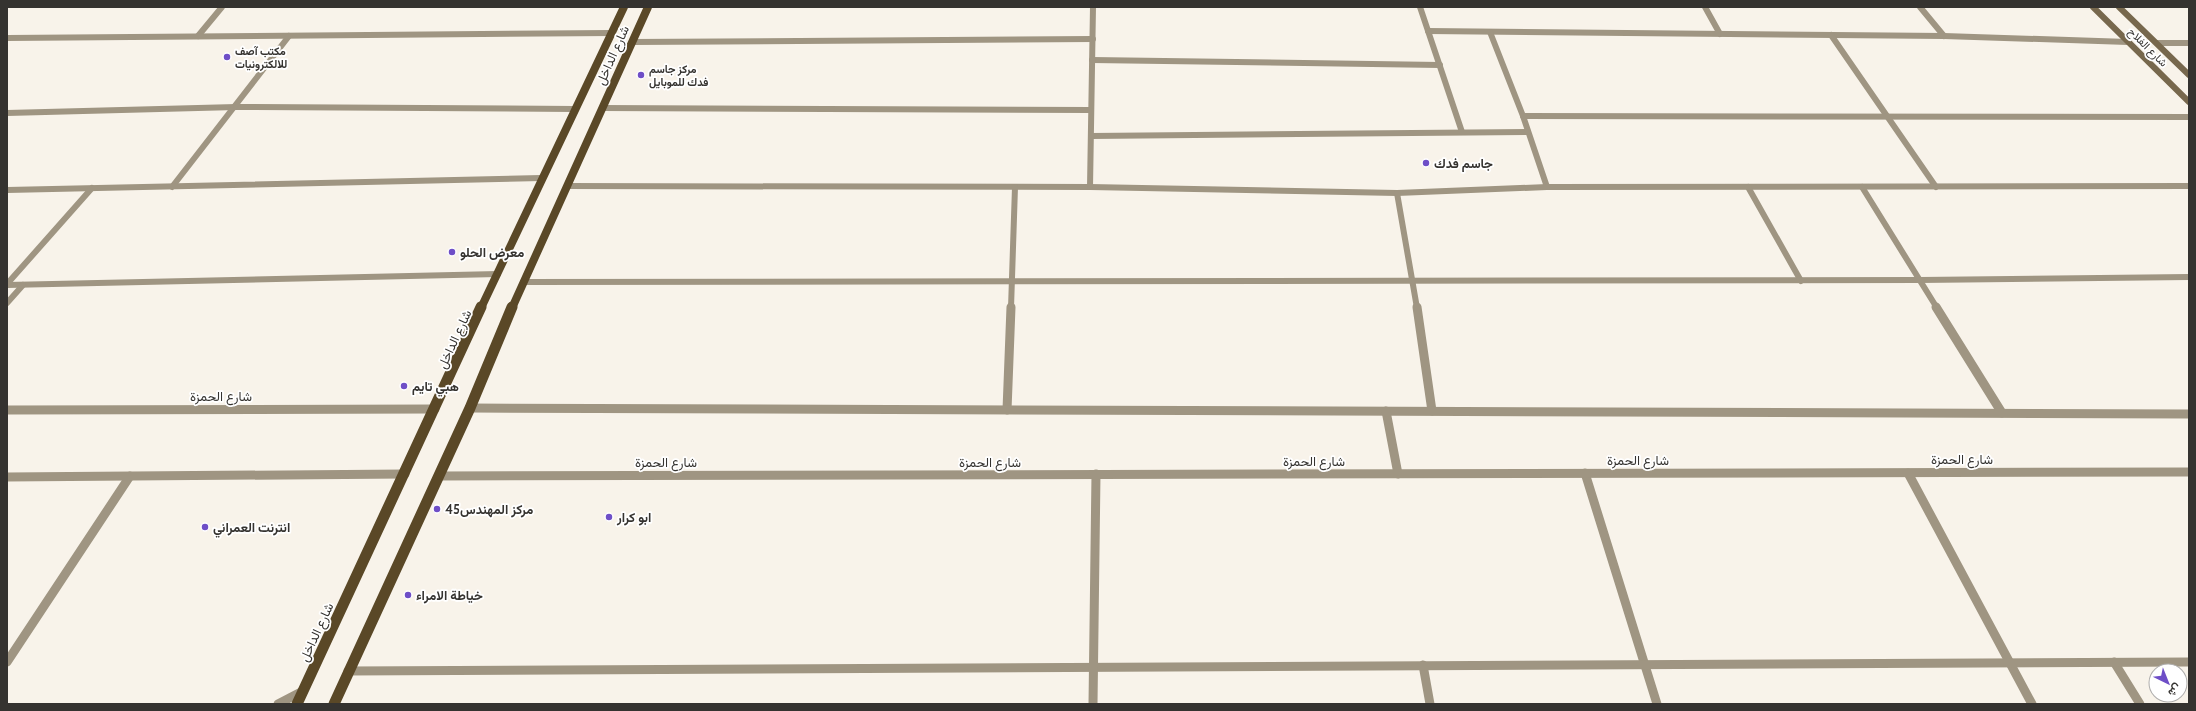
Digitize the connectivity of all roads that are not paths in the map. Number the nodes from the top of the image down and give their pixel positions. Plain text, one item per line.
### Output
1 (222, 7) edge
2 (624, 7) edge
3 (648, 7) edge
4 (1093, 7) edge
5 (1420, 7) edge
6 (1705, 7) edge
7 (1920, 7) edge
8 (2093, 7) edge
9 (2119, 7) edge
10 (1428, 32) junction
11 (1490, 32) junction
12 (612, 33) junction
13 (1720, 34) junction
14 (1831, 35) junction
15 (198, 36) junction
16 (289, 36) junction
17 (1944, 36) junction
18 (7, 38) edge
19 (1093, 39) junction
20 (632, 42) junction
21 (2128, 42) junction
22 (2157, 43) junction
23 (2189, 43) edge
24 (1092, 60) junction
25 (1440, 65) junction
26 (2189, 74) edge
27 (2189, 102) edge
28 (236, 107) junction
29 (602, 108) junction
30 (574, 109) junction
31 (1091, 110) junction
32 (7, 113) edge
33 (1523, 116) junction
34 (1886, 116) junction
35 (2189, 117) edge
36 (1462, 132) junction
37 (1528, 132) junction
38 (1091, 136) junction
39 (541, 178) junction
40 (567, 186) junction
41 (2189, 186) edge
42 (172, 187) junction
43 (1015, 187) junction
44 (1090, 187) junction
45 (1547, 187) junction
46 (1748, 187) junction
47 (1862, 187) junction
48 (1936, 187) junction
49 (92, 188) junction
50 (8, 191) edge
51 (1398, 193) junction
52 (498, 274) junction
53 (2189, 277) edge
54 (1920, 280) junction
55 (1012, 281) junction
56 (1414, 281) junction
57 (1801, 281) junction
58 (524, 282) junction
59 (7, 285) edge
60 (23, 285) junction
61 (7, 303) edge
62 (470, 408) junction
63 (435, 409) junction
64 (7, 410) edge
65 (1007, 410) junction
66 (1386, 411) junction
67 (1432, 411) junction
68 (2002, 414) junction
69 (2189, 414) edge
70 (1908, 472) junction
71 (2189, 472) edge
72 (1585, 473) junction
73 (404, 474) junction
74 (1096, 474) junction
75 (1398, 474) junction
76 (130, 476) junction
77 (439, 476) junction
78 (7, 477) edge
79 (8, 660) edge
80 (2010, 662) junction
81 (2114, 662) junction
82 (2189, 662) edge
83 (1644, 664) junction
84 (1423, 665) junction
85 (1093, 666) junction
86 (348, 671) junction
87 (304, 690) junction
88 (278, 704) edge
89 (297, 704) edge
90 (334, 704) edge
91 (1093, 704) edge
92 (1430, 704) edge
93 (1657, 704) edge
94 (2032, 704) edge
95 (2140, 704) edge

1 - 15 street
2 - 12 main road, شارع الداخل
3 - 20 main road, شارع الداخل
4 - 19 street
5 - 10 street
6 - 13 street
7 - 17 street
8 - 21 main road, شارع الفلاح
9 - 22 main road, شارع الفلاح
10 - 11 street
10 - 25 street
11 - 13 street
11 - 33 street
12 - 16 street
12 - 30 main road, شارع الداخل
13 - 14 street
14 - 17 street
14 - 34 street
15 - 16 street
15 - 18 street
16 - 28 street
17 - 21 street
19 - 20 street
19 - 24 street
20 - 29 main road, شارع الداخل
21 - 27 main road, شارع الفلاح
22 - 23 street
22 - 26 main road, شارع الفلاح
24 - 25 street
24 - 31 street
25 - 36 street
28 - 30 street
28 - 32 street
28 - 42 street
29 - 31 street
29 - 40 main road, شارع الداخل
30 - 39 main road, شارع الداخل
31 - 38 street
33 - 34 street
33 - 37 street
34 - 35 street
34 - 48 street
36 - 37 street
36 - 38 street
37 - 45 street
38 - 44 street
39 - 42 street
39 - 52 main road, شارع الداخل
40 - 43 street
40 - 58 main road, شارع الداخل
41 - 48 street
42 - 49 street
43 - 44 street
43 - 55 street
44 - 51 street
45 - 46 street
45 - 51 street
46 - 47 street
46 - 57 street
47 - 48 street
47 - 54 street
49 - 50 street
49 - 59 street
51 - 56 street
52 - 60 street
52 - 63 main road, شارع الداخل
53 - 54 street
54 - 57 street
54 - 68 street
55 - 56 street
55 - 58 street
55 - 65 street
56 - 57 street
56 - 67 street
58 - 62 main road, شارع الداخل
59 - 60 street
60 - 61 street
62 - 65 street
62 - 77 main road, شارع الداخل
63 - 64 street, شارع الحمزة
63 - 73 main road, شارع الداخل
65 - 66 street
66 - 67 street
66 - 75 street
67 - 68 street
68 - 69 street
70 - 71 street, شارع الحمزة
70 - 72 street, شارع الحمزة
70 - 80 street
72 - 75 street, شارع الحمزة
72 - 83 street
73 - 76 street
73 - 87 main road, شارع الداخل
74 - 75 street, شارع الحمزة
74 - 77 street, شارع الحمزة
74 - 85 street
76 - 78 street
76 - 79 street
77 - 86 main road, شارع الداخل
80 - 81 street
80 - 83 street
80 - 94 street
81 - 82 street
81 - 95 street
83 - 84 street
83 - 93 street
84 - 85 street
84 - 92 street
85 - 86 street
85 - 91 street
86 - 90 main road, شارع الداخل
87 - 88 street
87 - 89 main road, شارع الداخل

